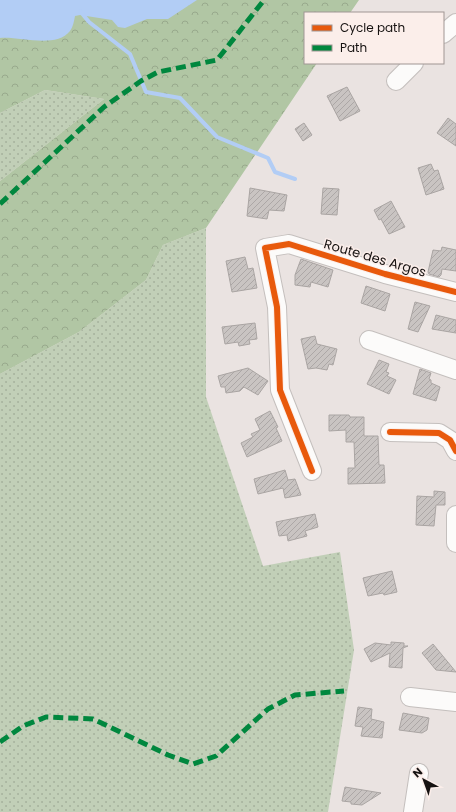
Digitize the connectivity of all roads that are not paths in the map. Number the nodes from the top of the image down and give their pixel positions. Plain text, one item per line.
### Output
1 (456, 23) edge
2 (444, 33) edge
3 (413, 64) edge
4 (396, 81) dead end
5 (414, 291) dead end
6 (456, 292) edge
7 (456, 300) edge
8 (369, 340) dead end
9 (456, 370) edge
10 (390, 432) dead end
11 (456, 451) edge
12 (312, 470) dead end
13 (456, 515) edge
14 (456, 543) edge
15 (410, 697) dead end
16 (456, 702) edge
17 (419, 773) dead end
18 (413, 812) edge

1 - 2 street
3 - 4 street
5 - 7 street
6 - 12 street, Route des Argos
8 - 9 street
10 - 11 street
13 - 14 street
15 - 16 street
17 - 18 street

